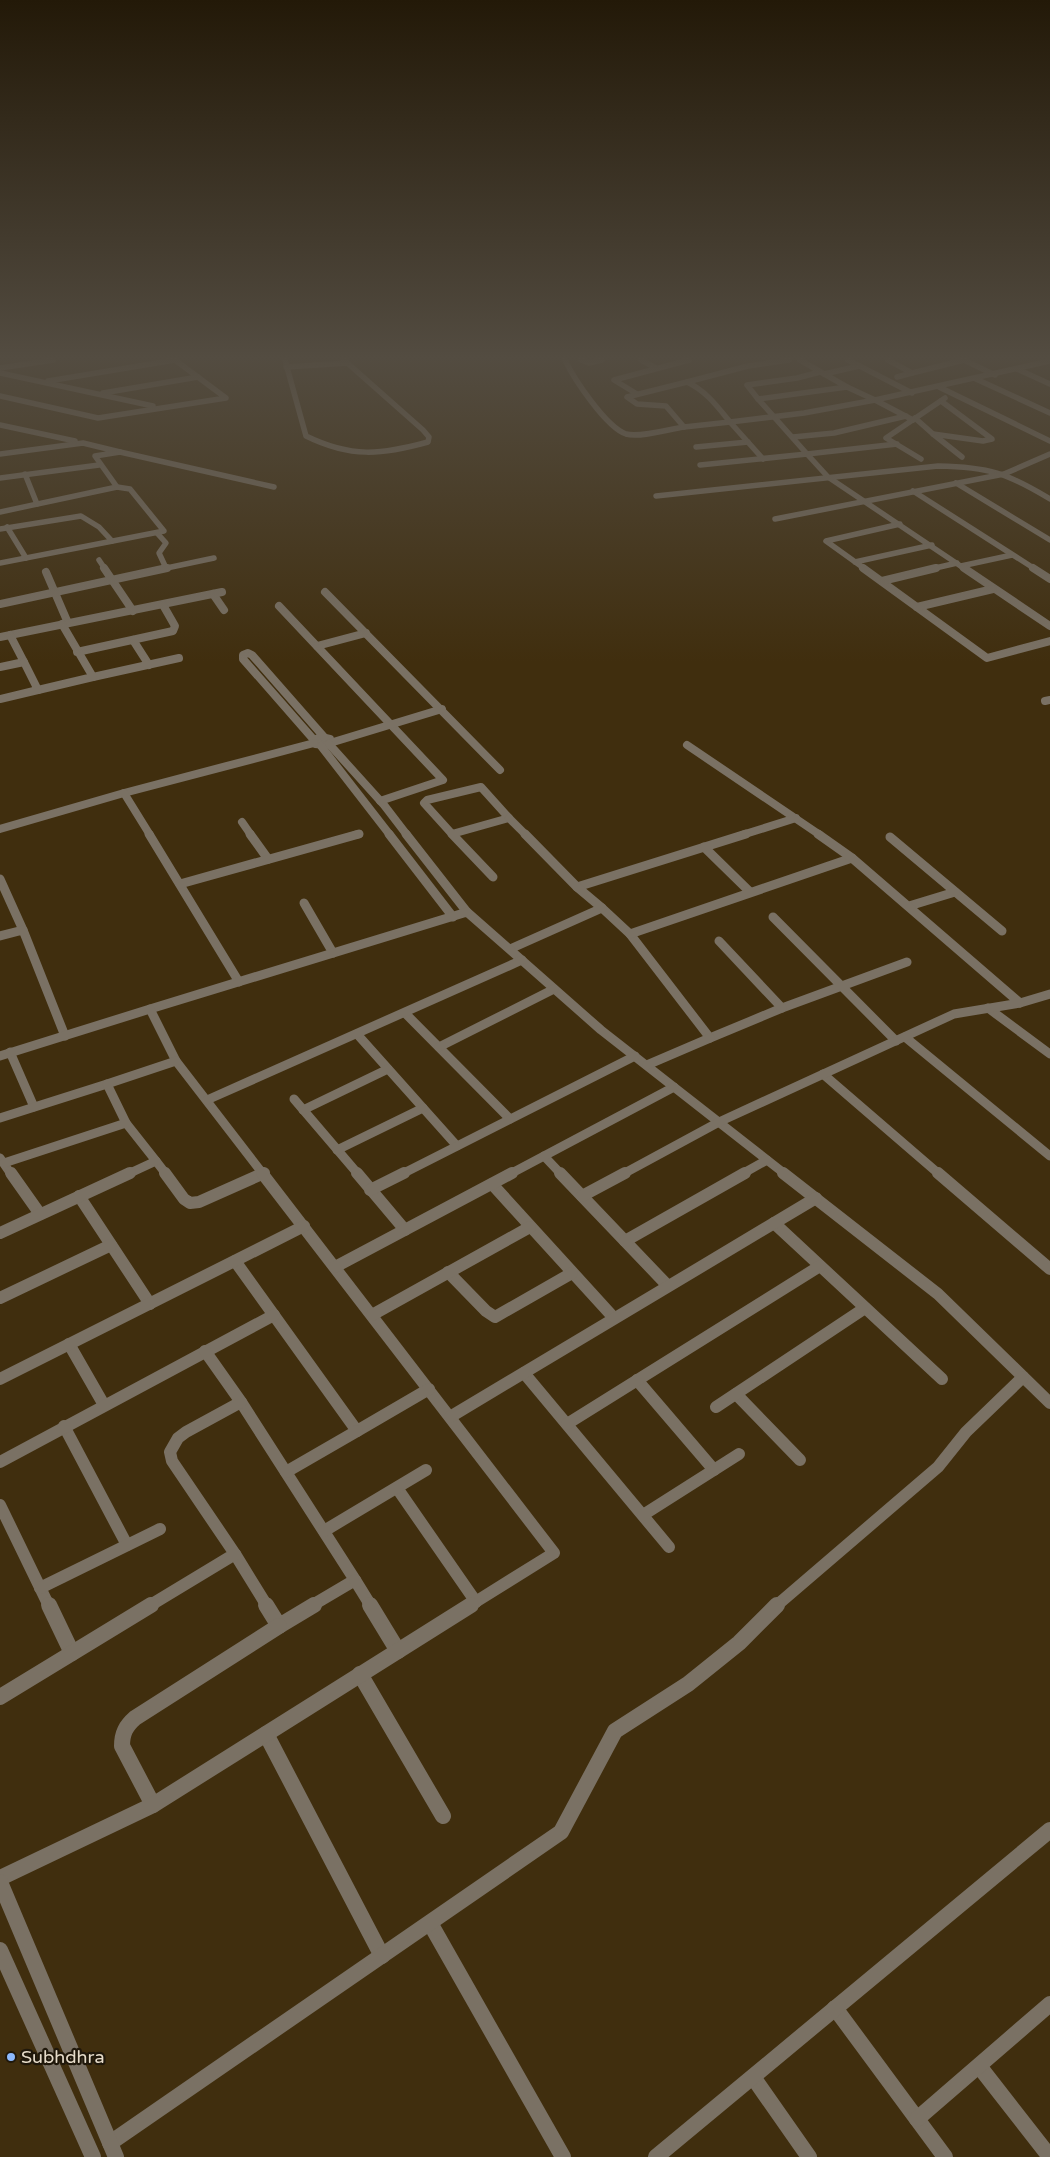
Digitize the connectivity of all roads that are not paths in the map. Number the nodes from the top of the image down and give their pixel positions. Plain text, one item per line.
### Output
1 (98, 461) edge
2 (159, 461) edge
3 (748, 461) edge
4 (813, 461) edge
5 (1035, 461) edge
6 (100, 465) junction
7 (700, 466) dead end
8 (25, 474) junction
9 (1004, 474) junction
10 (828, 477) junction
11 (0, 478) edge
12 (956, 483) junction
13 (274, 486) dead end
14 (117, 487) junction
15 (913, 491) junction
16 (656, 496) dead end
17 (1050, 499) edge
18 (864, 501) junction
19 (37, 504) junction
20 (0, 512) edge
21 (775, 519) dead end
22 (900, 524) junction
23 (4, 528) edge
24 (157, 532) junction
25 (1050, 540) edge
26 (112, 541) junction
27 (932, 545) junction
28 (1012, 554) junction
29 (26, 558) junction
30 (214, 558) dead end
31 (99, 560) dead end
32 (855, 562) junction
33 (0, 563) edge
34 (959, 565) junction
35 (166, 568) junction
36 (46, 572) dead end
37 (110, 579) junction
38 (1050, 579) edge
39 (882, 581) junction
40 (993, 589) junction
41 (53, 591) junction
42 (222, 592) dead end
43 (325, 592) dead end
44 (213, 594) junction
45 (0, 604) edge
46 (163, 605) junction
47 (279, 606) dead end
48 (917, 607) junction
49 (224, 610) dead end
50 (133, 611) junction
51 (65, 624) junction
52 (1050, 626) edge
53 (366, 633) junction
54 (10, 635) junction
55 (0, 637) edge
56 (133, 640) junction
57 (1050, 641) edge
58 (317, 646) junction
59 (77, 652) junction
60 (179, 658) dead end
61 (24, 662) junction
62 (149, 665) junction
63 (0, 667) edge
64 (271, 676) junction
65 (93, 677) junction
66 (260, 679) junction
67 (38, 690) junction
68 (0, 699) edge
69 (440, 707) junction
70 (390, 722) junction
71 (323, 741) junction
72 (687, 745) dead end
73 (500, 770) dead end
74 (124, 793) junction
75 (380, 801) junction
76 (509, 818) junction
77 (796, 818) junction
78 (242, 822) dead end
79 (0, 829) edge
80 (359, 834) dead end
81 (452, 834) junction
82 (890, 837) dead end
83 (704, 847) junction
84 (852, 858) junction
85 (268, 859) junction
86 (493, 876) dead end
87 (0, 879) edge
88 (180, 884) junction
89 (577, 887) junction
90 (750, 892) junction
91 (955, 892) junction
92 (304, 903) dead end
93 (909, 906) junction
94 (602, 908) junction
95 (468, 912) junction
96 (452, 917) junction
97 (773, 917) dead end
98 (22, 930) junction
99 (1002, 932) dead end
100 (630, 934) junction
101 (0, 936) edge
102 (719, 941) dead end
103 (510, 949) junction
104 (332, 953) junction
105 (522, 960) junction
106 (907, 962) dead end
107 (239, 982) junction
108 (841, 987) junction
109 (554, 989) junction
110 (1050, 994) edge
111 (1020, 1003) junction
112 (782, 1008) junction
113 (988, 1008) junction
114 (150, 1009) junction
115 (405, 1012) junction
116 (357, 1034) junction
117 (65, 1036) junction
118 (710, 1038) junction
119 (901, 1039) junction
120 (439, 1047) junction
121 (5, 1054) edge
122 (1050, 1054) edge
123 (635, 1056) junction
124 (176, 1061) junction
125 (647, 1065) junction
126 (388, 1069) junction
127 (823, 1074) junction
128 (107, 1084) junction
129 (674, 1087) junction
130 (207, 1100) junction
131 (294, 1100) dead end
132 (34, 1107) junction
133 (423, 1108) junction
134 (303, 1110) junction
135 (0, 1118) edge
136 (510, 1120) junction
137 (719, 1122) junction
138 (126, 1123) junction
139 (457, 1146) junction
140 (337, 1150) junction
141 (544, 1156) junction
142 (1050, 1156) edge
143 (2, 1160) edge
144 (767, 1160) junction
145 (156, 1161) junction
146 (264, 1173) junction
147 (492, 1184) junction
148 (370, 1190) junction
149 (79, 1196) junction
150 (582, 1196) junction
151 (816, 1198) junction
152 (40, 1214) junction
153 (774, 1223) junction
154 (304, 1226) junction
155 (530, 1227) junction
156 (405, 1230) junction
157 (0, 1233) edge
158 (625, 1241) junction
159 (111, 1245) junction
160 (234, 1261) junction
161 (820, 1266) junction
162 (335, 1267) junction
163 (1050, 1269) edge
164 (448, 1272) junction
165 (572, 1273) junction
166 (668, 1286) junction
167 (0, 1298) edge
168 (150, 1304) junction
169 (865, 1308) junction
170 (274, 1315) junction
171 (372, 1315) junction
172 (614, 1318) junction
173 (69, 1344) junction
174 (205, 1351) junction
175 (524, 1373) junction
176 (1023, 1377) junction
177 (0, 1379) edge
178 (942, 1379) dead end
179 (637, 1380) junction
180 (429, 1390) junction
181 (736, 1394) junction
182 (241, 1402) junction
183 (1050, 1403) edge
184 (104, 1405) junction
185 (716, 1407) dead end
186 (450, 1417) junction
187 (567, 1424) junction
188 (64, 1426) junction
189 (357, 1431) junction
190 (739, 1454) dead end
191 (800, 1460) dead end
192 (0, 1462) edge
193 (426, 1470) dead end
194 (714, 1470) junction
195 (286, 1472) junction
196 (397, 1488) junction
197 (0, 1505) edge
198 (643, 1515) junction
199 (160, 1529) dead end
200 (324, 1531) junction
201 (127, 1545) junction
202 (669, 1547) dead end
203 (235, 1554) junction
204 (355, 1580) junction
205 (40, 1588) junction
206 (476, 1602) junction
207 (279, 1626) junction
208 (398, 1651) junction
209 (72, 1653) junction
210 (360, 1674) junction
211 (0, 1697) edge
212 (266, 1734) junction
213 (153, 1805) junction
214 (443, 1816) dead end
215 (1050, 1830) edge
216 (0, 1878) edge
217 (0, 1882) edge
218 (430, 1923) junction
219 (0, 1950) edge
220 (382, 1956) junction
221 (1050, 2004) edge
222 (835, 2008) junction
223 (979, 2066) junction
224 (753, 2076) junction
225 (917, 2120) junction
226 (113, 2150) edge
227 (93, 2157) edge
228 (563, 2157) edge
229 (656, 2157) edge
230 (809, 2157) edge
231 (945, 2157) edge
232 (1050, 2157) edge

1 - 6 street
2 - 13 street
3 - 7 street
4 - 10 street
5 - 9 street
6 - 8 street
6 - 14 street
8 - 11 street
8 - 19 street
9 - 10 street
9 - 12 street
9 - 17 street
10 - 16 street
10 - 18 street
12 - 15 street
12 - 25 street
14 - 19 street
14 - 24 street
15 - 18 street
15 - 28 street
18 - 21 street
18 - 22 street
19 - 20 street
22 - 27 street
22 - 32 street
23 - 26 street
23 - 29 street
24 - 26 street
24 - 35 street
26 - 29 street
27 - 32 street
27 - 34 street
28 - 34 street
28 - 38 street
29 - 33 street
30 - 35 street
31 - 37 street
32 - 39 street
34 - 39 street
34 - 40 street
35 - 37 street
36 - 41 street
37 - 41 street
37 - 50 street
39 - 48 street
40 - 48 street
40 - 52 street
41 - 45 street
41 - 51 street
42 - 44 street
43 - 53 street
44 - 46 street
44 - 49 street
46 - 50 street
46 - 56 street
47 - 58 street
48 - 57 street
50 - 51 street
51 - 54 street
51 - 59 street
53 - 58 street
53 - 69 street
54 - 55 street
54 - 61 street
56 - 59 street
56 - 62 street
58 - 70 street
59 - 65 street
60 - 62 street
61 - 63 street
61 - 67 street
62 - 65 street
64 - 66 street
64 - 66 street
64 - 71 street
65 - 67 street
66 - 71 street
67 - 68 street
69 - 70 street
69 - 73 street
70 - 71 street
70 - 75 street
71 - 74 street
71 - 75 street
71 - 96 street
72 - 77 street
74 - 79 street
74 - 88 street
75 - 95 street
76 - 81 street
76 - 81 street
76 - 89 street
77 - 83 street
77 - 84 street
78 - 85 street
80 - 85 street
81 - 86 street
82 - 91 street
83 - 89 street
83 - 90 street
84 - 90 street
84 - 93 street
85 - 88 street
87 - 98 street
88 - 107 street
89 - 94 street
90 - 100 street
91 - 93 street
91 - 99 street
92 - 104 street
93 - 111 street
94 - 100 street
94 - 103 street
95 - 96 street
95 - 103 street
96 - 104 street
97 - 108 street
98 - 101 street
98 - 117 street
100 - 118 street
102 - 112 street
103 - 105 street
104 - 107 street
105 - 109 street
105 - 115 street
106 - 108 street
107 - 114 street
108 - 112 street
108 - 119 street
109 - 120 street
109 - 123 street
110 - 111 street
111 - 113 street
112 - 118 street
113 - 119 street
113 - 122 street
114 - 117 street
114 - 124 street
115 - 116 street
115 - 120 street
116 - 126 street
116 - 130 street
117 - 121 street
118 - 125 street
119 - 127 street
119 - 142 street
120 - 136 street
121 - 132 street
123 - 125 street
123 - 136 street
124 - 128 street
124 - 130 street
125 - 129 street
126 - 133 street
126 - 134 street
127 - 137 street
127 - 163 street
128 - 132 street
128 - 138 street
129 - 137 street
129 - 141 street
130 - 146 street
131 - 134 street
132 - 135 street
133 - 139 street
133 - 140 street
134 - 140 street
136 - 139 street
137 - 144 street
137 - 150 street
138 - 143 street
138 - 145 street
139 - 148 street
140 - 148 street
141 - 147 street
141 - 150 street
143 - 152 street
144 - 151 street
144 - 158 street
145 - 146 street
145 - 149 street
146 - 154 street
147 - 155 street
147 - 156 street
148 - 156 street
149 - 152 street
149 - 159 street
150 - 158 street
151 - 153 street
151 - 176 street
152 - 157 street
153 - 161 street
153 - 166 street
154 - 160 street
154 - 162 street
155 - 164 street
155 - 165 street
156 - 162 street
158 - 166 street
159 - 167 street
159 - 168 street
160 - 168 street
160 - 170 street
161 - 169 street
161 - 179 street
162 - 171 street
164 - 165 street
164 - 171 street
165 - 172 street
166 - 172 street
168 - 173 street
169 - 178 street
169 - 181 street
170 - 174 street
170 - 189 street
171 - 180 street
172 - 175 street
173 - 177 street
173 - 184 street
174 - 182 street
174 - 184 street
175 - 186 street
175 - 187 street
176 - 183 street
176 - 218 street
179 - 187 street
179 - 194 street
180 - 186 street
180 - 189 street
181 - 185 street
181 - 191 street
182 - 195 street
182 - 203 street
184 - 188 street
186 - 206 street
187 - 198 street
188 - 192 street
188 - 201 street
189 - 195 street
190 - 194 street
193 - 196 street
194 - 198 street
195 - 200 street
196 - 200 street
196 - 206 street
197 - 205 street
198 - 202 street
199 - 201 street
200 - 204 street
201 - 205 street
203 - 207 street
203 - 209 street
204 - 207 street
204 - 208 street
205 - 209 street
206 - 208 street
207 - 213 street
208 - 210 street
209 - 211 street
210 - 212 street
210 - 214 street
212 - 213 street
212 - 220 street
213 - 216 street
215 - 222 street
217 - 226 street
218 - 220 street
218 - 228 street
219 - 227 street
220 - 226 street
221 - 223 street
222 - 224 street
222 - 225 street
223 - 225 street
223 - 232 street
224 - 229 street
224 - 230 street
225 - 231 street

